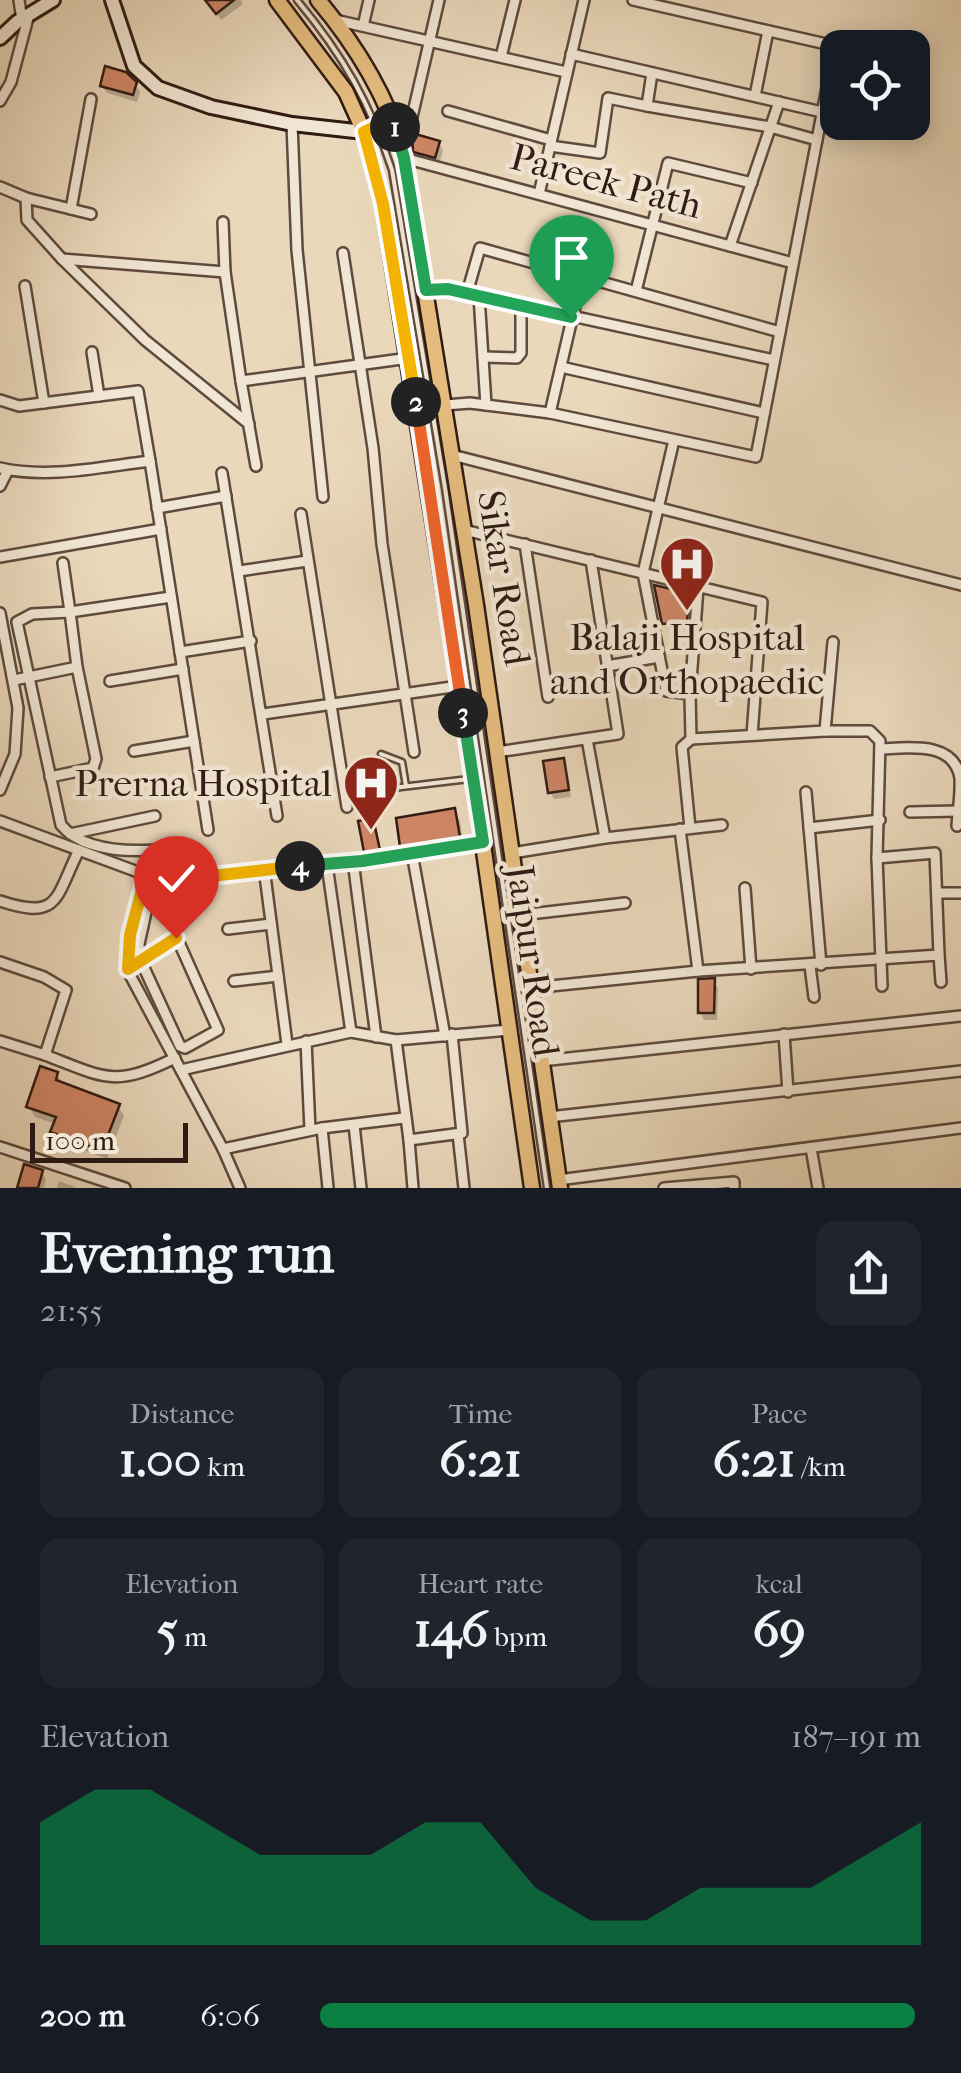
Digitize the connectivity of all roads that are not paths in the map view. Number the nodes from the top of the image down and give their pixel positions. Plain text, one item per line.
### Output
1 (18, 0) edge
2 (54, 0) edge
3 (112, 0) edge
4 (277, 0) edge
5 (298, 0) edge
6 (318, 0) edge
7 (368, 0) edge
8 (439, 0) edge
9 (515, 0) edge
10 (584, 0) edge
11 (633, 0) edge
12 (0, 18) edge
13 (22, 20) junction
14 (335, 20) junction
15 (362, 26) junction
16 (768, 31) junction
17 (0, 38) edge
18 (428, 39) junction
19 (820, 43) edge
20 (571, 54) junction
21 (501, 57) junction
22 (566, 72) junction
23 (652, 73) junction
24 (755, 96) junction
25 (91, 99) dead end
26 (0, 101) edge
27 (779, 102) junction
28 (647, 106) junction
29 (448, 111) dead end
30 (820, 112) edge
31 (820, 121) edge
32 (292, 124) junction
33 (378, 125) junction
34 (770, 127) junction
35 (398, 135) junction
36 (816, 140) junction
37 (551, 143) junction
38 (404, 158) junction
39 (752, 182) junction
40 (0, 187) edge
41 (539, 194) junction
42 (26, 198) junction
43 (71, 209) junction
44 (91, 214) dead end
45 (223, 222) dead end
46 (654, 226) junction
47 (730, 246) junction
48 (343, 252) dead end
49 (62, 259) junction
50 (793, 263) junction
51 (224, 272) junction
52 (582, 276) junction
53 (25, 286) dead end
54 (426, 290) junction
55 (636, 291) junction
56 (467, 293) junction
57 (479, 296) junction
58 (521, 306) junction
59 (571, 317) junction
60 (780, 332) junction
61 (92, 352) dead end
62 (409, 358) junction
63 (483, 358) junction
64 (774, 360) junction
65 (360, 366) junction
66 (560, 367) junction
67 (311, 373) junction
68 (242, 381) junction
69 (99, 396) junction
70 (0, 400) edge
71 (44, 402) junction
72 (445, 405) junction
73 (486, 405) junction
74 (550, 413) junction
75 (764, 413) junction
76 (249, 424) junction
77 (674, 440) junction
78 (452, 456) junction
79 (150, 461) junction
80 (256, 466) dead end
81 (4, 469) edge
82 (222, 473) dead end
83 (0, 486) edge
84 (226, 496) junction
85 (323, 497) dead end
86 (157, 508) junction
87 (658, 508) junction
88 (300, 514) dead end
89 (160, 529) junction
90 (464, 530) junction
91 (525, 544) junction
92 (0, 557) edge
93 (591, 560) junction
94 (307, 561) junction
95 (63, 564) dead end
96 (239, 571) junction
97 (642, 573) junction
98 (961, 584) edge
99 (698, 588) junction
100 (171, 596) junction
101 (70, 612) junction
102 (0, 613) edge
103 (250, 641) junction
104 (834, 642) dead end
105 (180, 652) junction
106 (659, 658) junction
107 (607, 666) junction
108 (78, 667) junction
109 (183, 670) junction
110 (28, 677) junction
111 (14, 680) junction
112 (110, 681) dead end
113 (459, 686) junction
114 (406, 692) junction
115 (690, 694) junction
116 (548, 697) dead end
117 (328, 704) junction
118 (263, 714) junction
119 (824, 731) junction
120 (752, 735) junction
121 (587, 739) junction
122 (692, 739) junction
123 (194, 741) junction
124 (880, 749) junction
125 (134, 751) dead end
126 (414, 752) dead end
127 (497, 752) junction
128 (382, 754) dead end
129 (50, 778) junction
130 (474, 778) junction
131 (406, 786) junction
132 (392, 788) dead end
133 (0, 790) edge
134 (806, 792) dead end
135 (347, 807) dead end
136 (958, 811) junction
137 (910, 812) dead end
138 (155, 816) dead end
139 (278, 816) dead end
140 (880, 820) junction
141 (0, 822) edge
142 (722, 825) dead end
143 (957, 826) dead end
144 (809, 828) junction
145 (685, 829) junction
146 (208, 830) dead end
147 (70, 834) junction
148 (605, 838) junction
149 (483, 842) junction
150 (79, 850) junction
151 (157, 850) dead end
152 (512, 853) junction
153 (412, 854) junction
154 (878, 858) junction
155 (353, 861) junction
156 (327, 865) junction
157 (264, 868) junction
158 (146, 874) junction
159 (745, 888) dead end
160 (961, 893) edge
161 (937, 894) junction
162 (0, 901) edge
163 (625, 902) dead end
164 (148, 904) dead end
165 (172, 914) dead end
166 (521, 915) junction
167 (272, 924) junction
168 (228, 929) dead end
169 (176, 938) junction
170 (940, 955) junction
171 (140, 959) junction
172 (878, 960) junction
173 (0, 962) edge
174 (816, 966) junction
175 (751, 968) junction
176 (128, 969) junction
177 (698, 971) junction
178 (278, 976) junction
179 (234, 981) dead end
180 (941, 982) dead end
181 (882, 986) dead end
182 (531, 988) junction
183 (814, 997) dead end
184 (961, 1016) edge
185 (508, 1030) junction
186 (351, 1032) junction
187 (784, 1034) junction
188 (448, 1035) junction
189 (376, 1038) junction
190 (306, 1040) junction
191 (396, 1040) junction
192 (0, 1041) edge
193 (287, 1044) junction
194 (45, 1055) junction
195 (175, 1058) junction
196 (541, 1062) junction
197 (181, 1070) junction
198 (961, 1070) edge
199 (788, 1092) junction
200 (549, 1117) junction
201 (404, 1118) junction
202 (354, 1125) junction
203 (322, 1128) junction
204 (961, 1128) edge
205 (310, 1130) junction
206 (458, 1134) junction
207 (409, 1140) junction
208 (0, 1147) edge
209 (811, 1148) junction
210 (223, 1149) junction
211 (733, 1156) junction
212 (555, 1185) edge
213 (734, 1185) edge
214 (126, 1188) edge
215 (240, 1188) edge
216 (328, 1188) edge
217 (361, 1188) edge
218 (413, 1188) edge
219 (464, 1188) edge
220 (532, 1188) edge
221 (664, 1188) edge
222 (818, 1188) edge

1 - 13 street
2 - 13 street
3 - 32 street
4 - 33 main road, Jaipur Road
5 - 33 lane
6 - 14 main road, Sikar Road
7 - 15 street
8 - 18 street
9 - 21 street
10 - 20 street
11 - 16 street
12 - 13 street
13 - 17 street
13 - 26 street
14 - 15 street
14 - 33 main road, Sikar Road
15 - 18 street
16 - 19 street
16 - 24 street
18 - 21 street
18 - 35 street
20 - 22 street
20 - 23 street
21 - 22 street
22 - 37 street
23 - 24 street
23 - 28 street
24 - 27 street
25 - 43 street
27 - 30 street
27 - 34 street
28 - 34 street
28 - 37 street
29 - 37 street
31 - 36 street
32 - 33 street
32 - 67 street
33 - 35 main road, Sikar Road
33 - 62 main road, Jaipur Road
33 - 212 lane
34 - 36 street
34 - 39 street
35 - 38 main road, Sikar Road
36 - 50 street
37 - 41 street
38 - 41 street, Pareek Path
38 - 54 main road, Sikar Road
39 - 46 street
39 - 47 street
40 - 42 street
41 - 46 street, Pareek Path
42 - 43 street
42 - 49 street
43 - 44 street
45 - 51 street
46 - 47 street, Pareek Path
46 - 55 street
47 - 50 street, Pareek Path
48 - 65 street
49 - 51 street
49 - 76 street
50 - 60 street
51 - 68 street
52 - 55 street
52 - 56 street
52 - 59 street
53 - 71 street
54 - 56 street
54 - 72 main road, Sikar Road
55 - 60 street
56 - 57 street
57 - 58 street
57 - 63 street
58 - 59 street
58 - 63 street
59 - 64 street
59 - 66 street
60 - 64 street
61 - 69 street
62 - 65 street
62 - 113 main road, Jaipur Road
63 - 73 street
64 - 75 street
65 - 67 street
65 - 114 street
66 - 74 street
66 - 75 street
67 - 68 street
67 - 85 street
68 - 76 street
69 - 71 street
69 - 79 street
70 - 71 street
72 - 73 street
72 - 78 main road, Sikar Road
73 - 74 street
74 - 77 street
75 - 77 street
76 - 80 street
77 - 87 street
78 - 87 street
78 - 90 main road, Sikar Road
79 - 81 street
79 - 86 street
81 - 83 street
82 - 84 street
84 - 86 street
84 - 96 street
86 - 89 street
87 - 97 street
87 - 98 street
88 - 94 street
89 - 92 street
89 - 100 street
90 - 91 street
90 - 127 main road, Sikar Road
91 - 93 street
91 - 116 street
93 - 97 street
93 - 107 street
94 - 96 street
94 - 117 street
95 - 101 street
96 - 103 street
97 - 99 street
97 - 106 street
99 - 115 street
99 - 120 street
100 - 101 street
100 - 105 street
101 - 108 street
101 - 110 street
102 - 111 street
103 - 105 street
103 - 118 street
104 - 119 street
105 - 109 street
106 - 107 street
106 - 115 street
107 - 121 street
108 - 110 street
108 - 129 street
109 - 112 street
109 - 123 street
110 - 111 street
110 - 129 street
111 - 133 street
113 - 114 street
113 - 130 main road, Jaipur Road
114 - 117 street
114 - 126 street
115 - 122 street
117 - 118 street
117 - 135 street
118 - 139 street
119 - 120 street
119 - 124 street
120 - 122 street
121 - 127 street
121 - 148 street
122 - 145 street
123 - 125 street
123 - 146 street
124 - 136 street
124 - 140 street
127 - 152 main road, Sikar Road
128 - 131 lane
129 - 147 street
130 - 131 lane
130 - 149 main road, Jaipur Road
131 - 132 lane
134 - 144 street
136 - 137 street
136 - 143 street
138 - 147 street
140 - 144 street
140 - 154 street
141 - 150 street
142 - 145 street
144 - 174 street
145 - 148 street
145 - 177 street
147 - 151 street
148 - 152 street
149 - 153 street
149 - 185 main road, Jaipur Road
150 - 158 street
150 - 162 street
152 - 166 main road, Sikar Road
153 - 155 street
153 - 188 street
154 - 161 street
154 - 172 street
155 - 156 street
155 - 189 street
156 - 157 street
156 - 186 street
157 - 158 street
157 - 167 street
158 - 176 street
159 - 175 street
160 - 161 street
161 - 170 street
163 - 166 street
164 - 171 street
165 - 169 street
166 - 182 main road, Sikar Road
167 - 168 street
167 - 178 street
169 - 171 street
169 - 171 street
170 - 172 street
170 - 180 street
171 - 176 street
172 - 174 street
172 - 181 street
173 - 194 street
174 - 175 street
174 - 183 street
175 - 177 street
176 - 195 street
177 - 182 street
178 - 179 street
178 - 193 street
182 - 196 main road, Sikar Road
184 - 187 street
185 - 188 street
185 - 220 main road, Jaipur Road
186 - 189 street
186 - 190 street
187 - 196 street
187 - 199 street
188 - 191 street
188 - 206 street
189 - 191 street
190 - 193 street
190 - 205 street
191 - 201 street
192 - 194 street
193 - 197 street
194 - 195 street
195 - 197 street
196 - 200 main road, Sikar Road
197 - 210 street
198 - 199 street
199 - 200 street
200 - 212 main road, Sikar Road
201 - 202 street
201 - 207 street
202 - 203 street
202 - 217 street
203 - 205 street
203 - 216 street
204 - 209 street
205 - 210 street
206 - 207 street
206 - 219 street
207 - 218 street
208 - 214 street
209 - 211 street
209 - 222 street
210 - 215 street
211 - 212 street
211 - 213 street
213 - 221 street

